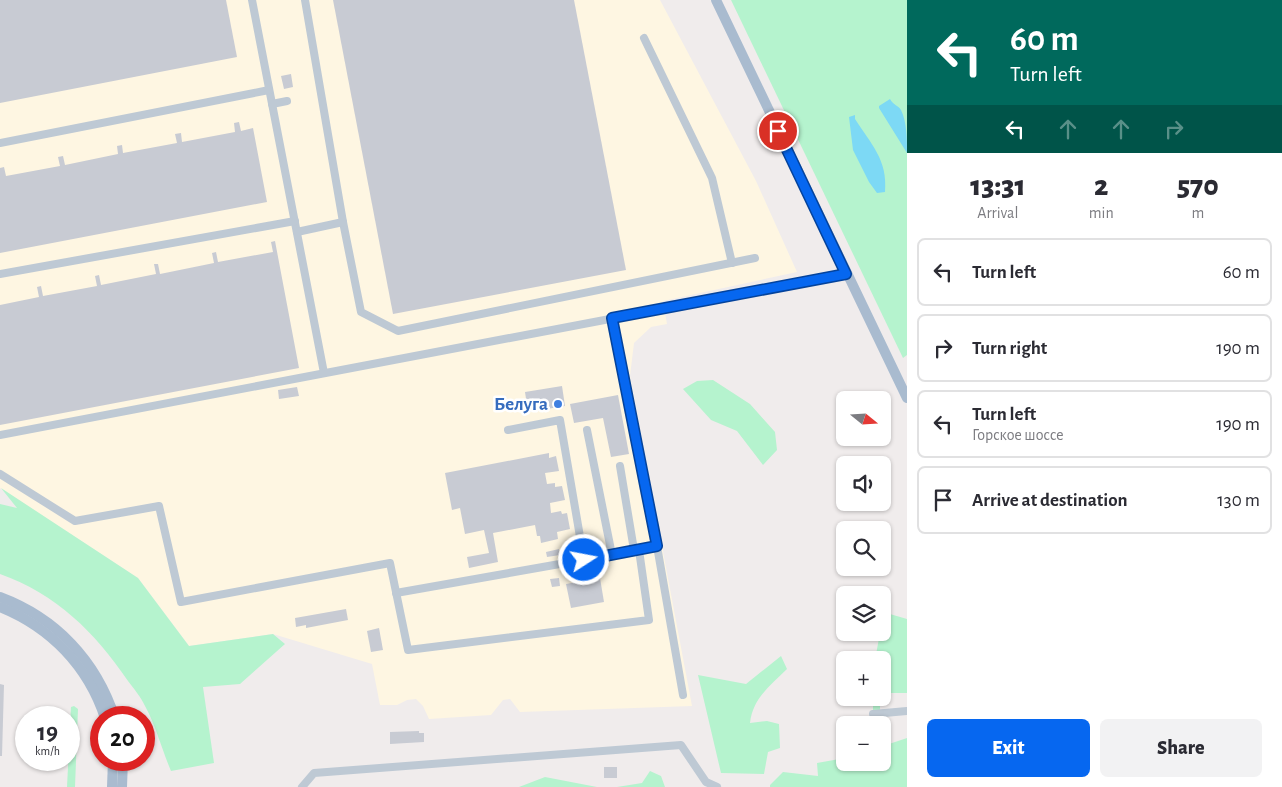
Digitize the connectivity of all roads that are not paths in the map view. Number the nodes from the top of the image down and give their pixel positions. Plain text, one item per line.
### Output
1 (252, 0) edge
2 (305, 0) edge
3 (716, 0) edge
4 (644, 38) dead end
5 (269, 90) junction
6 (287, 100) dead end
7 (272, 104) junction
8 (0, 143) edge
9 (295, 220) junction
10 (343, 222) junction
11 (297, 232) junction
12 (755, 258) dead end
13 (732, 262) junction
14 (0, 274) edge
15 (846, 274) junction
16 (612, 318) junction
17 (324, 374) junction
18 (907, 398) edge
19 (508, 430) dead end
20 (587, 430) dead end
21 (0, 435) edge
22 (620, 466) dead end
23 (0, 474) edge
24 (657, 546) junction
25 (636, 550) junction
26 (612, 555) junction
27 (584, 560) junction
28 (396, 593) junction
29 (0, 597) edge
30 (0, 607) edge
31 (683, 694) dead end
32 (100, 706) edge
33 (110, 706) edge
34 (907, 711) edge
35 (873, 714) dead end
36 (113, 771) edge
37 (123, 771) edge
38 (112, 787) edge
39 (122, 787) edge
40 (302, 787) edge
41 (717, 787) edge

1 - 5 lane
2 - 10 lane
3 - 15 main road
4 - 13 lane
5 - 7 lane
5 - 8 lane
6 - 7 lane
7 - 9 lane
9 - 11 lane
9 - 14 lane
10 - 11 lane
10 - 13 lane
11 - 17 lane
12 - 13 lane
15 - 16 lane
15 - 18 main road
16 - 17 lane
16 - 24 lane
17 - 21 lane
19 - 27 lane
20 - 26 lane
22 - 25 lane
23 - 28 lane
24 - 25 lane
24 - 31 lane
25 - 26 lane
25 - 28 lane
26 - 27 lane
27 - 28 lane
29 - 33 main road
30 - 32 main road
34 - 35 lane
36 - 38 main road
37 - 39 main road
40 - 41 lane

